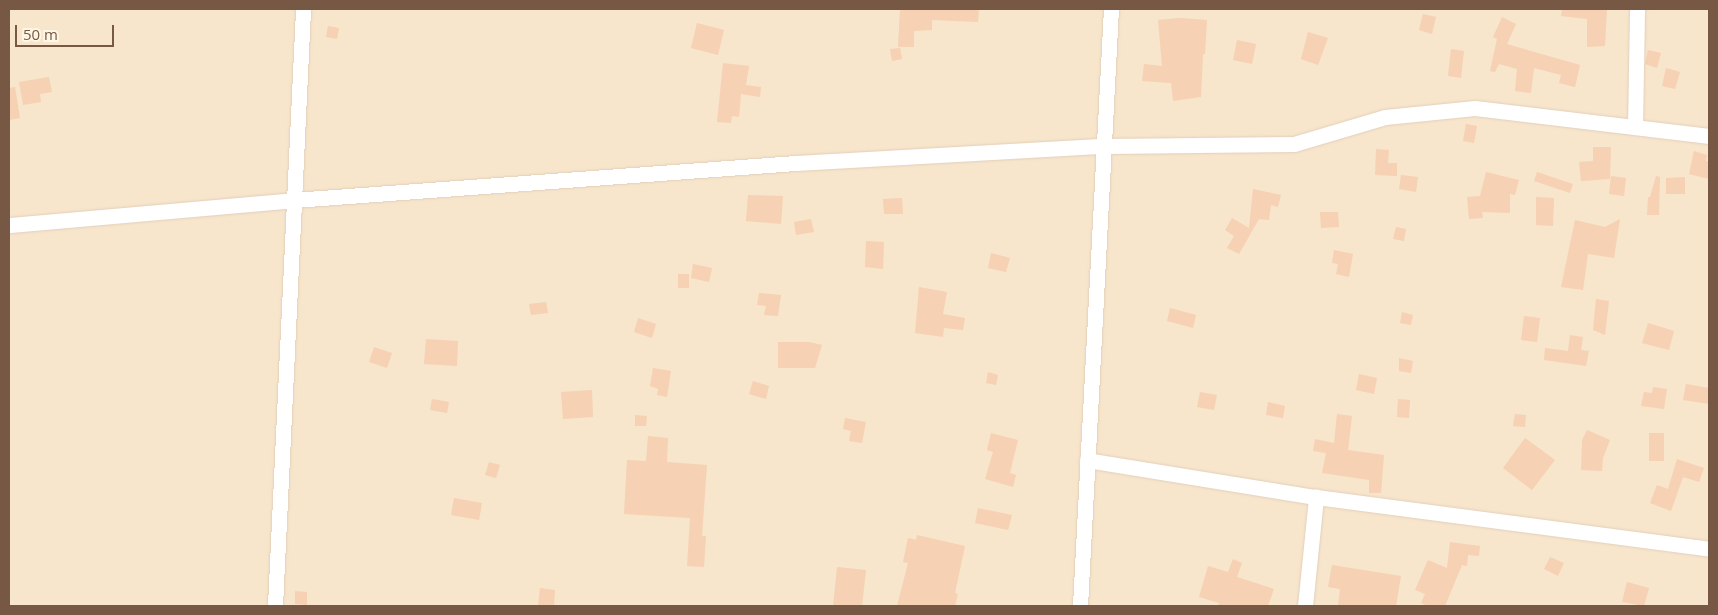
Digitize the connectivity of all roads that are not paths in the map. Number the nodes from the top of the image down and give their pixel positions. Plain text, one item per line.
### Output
1 (303, 9) edge
2 (1111, 9) edge
3 (1637, 9) edge
4 (1635, 127) junction
5 (1709, 136) edge
6 (1104, 146) junction
7 (294, 200) junction
8 (9, 225) edge
9 (1087, 460) junction
10 (1316, 497) junction
11 (1709, 549) edge
12 (275, 606) edge
13 (1080, 606) edge
14 (1305, 606) edge

1 - 7 street
2 - 6 street
3 - 4 street
4 - 5 street
4 - 6 street
6 - 7 street
6 - 9 street
7 - 8 street
7 - 12 street
9 - 10 street
9 - 13 street
10 - 11 street
10 - 14 street

